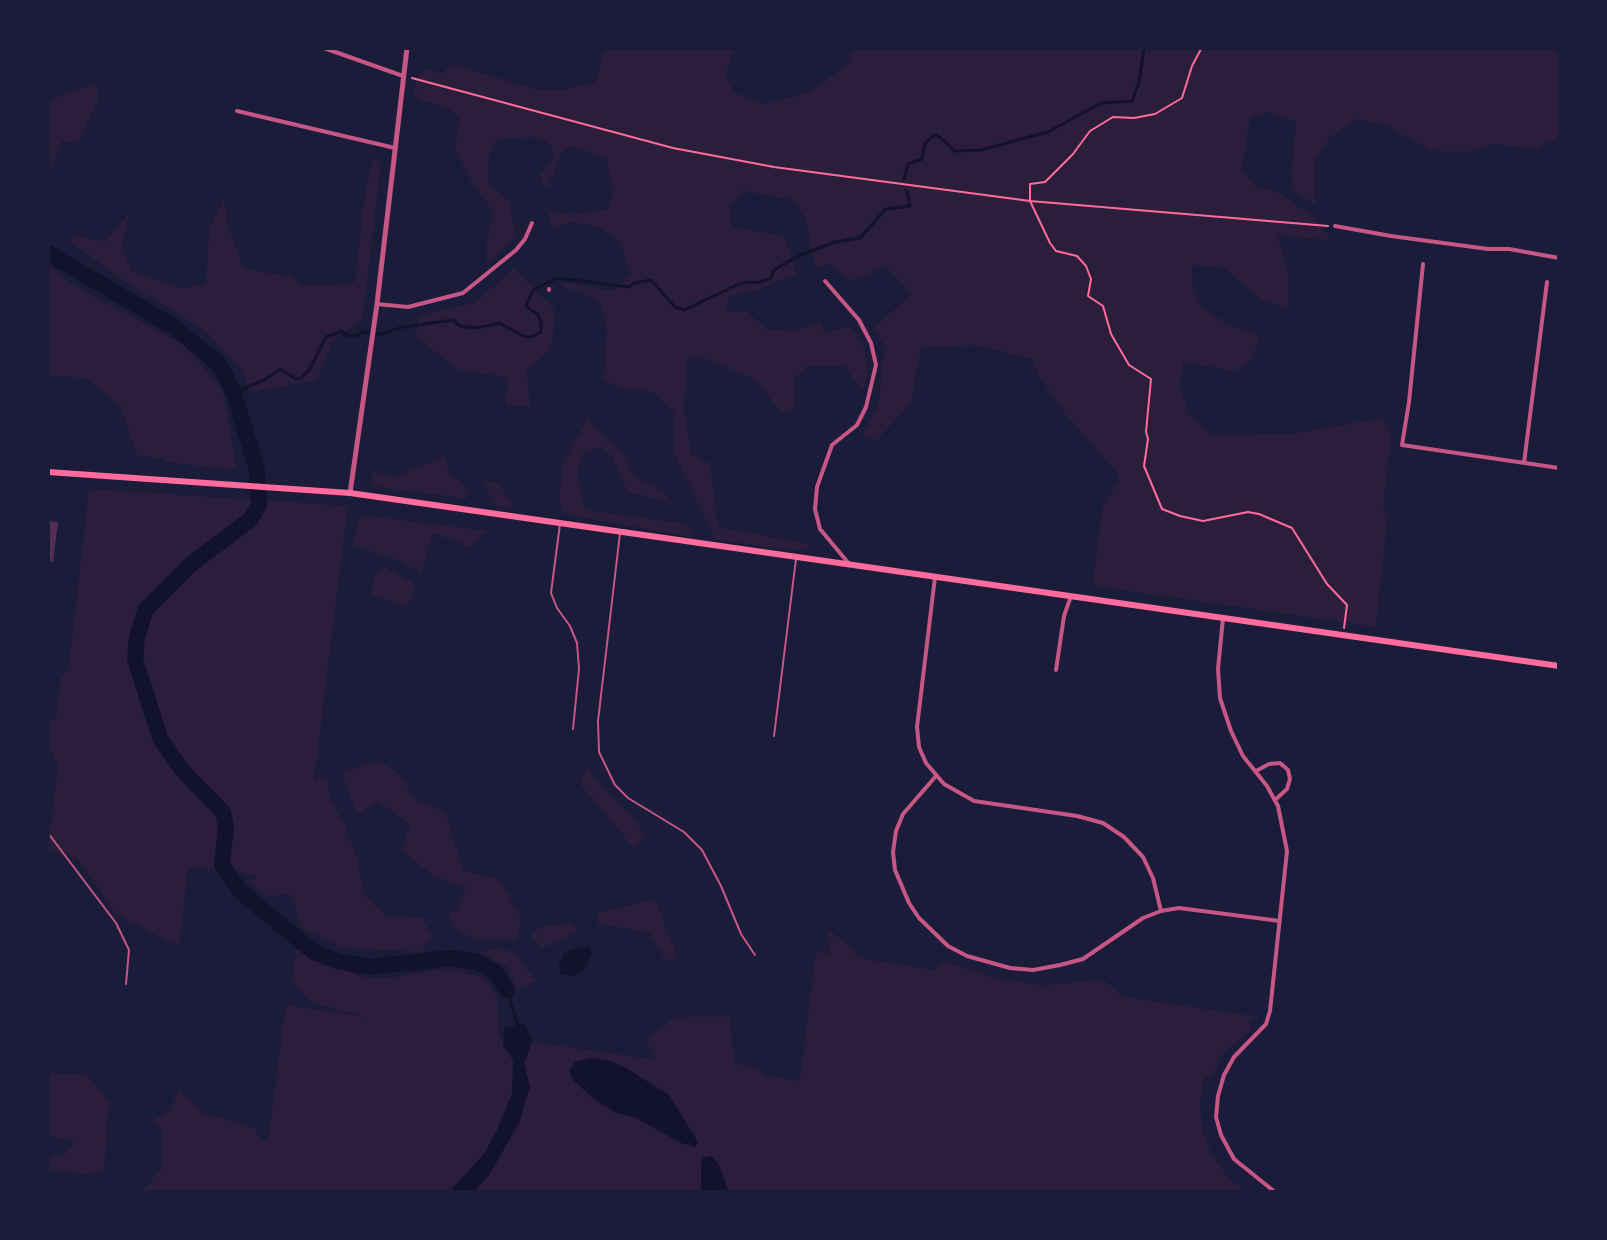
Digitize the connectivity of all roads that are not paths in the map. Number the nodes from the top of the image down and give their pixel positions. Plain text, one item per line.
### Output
1 (324, 48) edge
2 (407, 48) edge
3 (403, 76) junction
4 (237, 111) dead end
5 (395, 148) junction
6 (532, 223) dead end
7 (1335, 226) road end
8 (1559, 258) edge
9 (1423, 264) dead end
10 (825, 281) dead end
11 (1547, 282) dead end
12 (377, 304) junction
13 (1524, 463) junction
14 (1559, 468) edge
15 (48, 472) edge
16 (350, 493) junction
17 (560, 523) junction
18 (620, 532) junction
19 (796, 558) junction
20 (850, 566) junction
21 (935, 577) junction
22 (1071, 596) junction
23 (1223, 618) junction
24 (1559, 666) edge
25 (1056, 670) dead end
26 (573, 729) dead end
27 (774, 736) dead end
28 (1256, 771) junction
29 (936, 776) junction
30 (1275, 800) junction
31 (48, 833) edge
32 (1161, 911) junction
33 (1280, 921) junction
34 (755, 955) dead end
35 (126, 984) dead end
36 (1275, 1192) edge

1 - 3 street
2 - 3 street
3 - 5 street
4 - 5 street
5 - 12 street
6 - 12 street
7 - 8 street
9 - 13 street
10 - 20 street
11 - 13 street
12 - 16 street
13 - 14 street
15 - 16 main road
16 - 17 main road
17 - 18 main road
17 - 26 lane
18 - 19 main road
18 - 34 lane
19 - 20 main road
19 - 27 lane
20 - 21 main road
21 - 22 main road
21 - 29 street
22 - 23 main road
22 - 25 street
23 - 24 main road
23 - 28 street
28 - 30 street
28 - 30 street
29 - 32 street
29 - 32 street
30 - 33 street
31 - 35 lane
32 - 33 street
33 - 36 street

